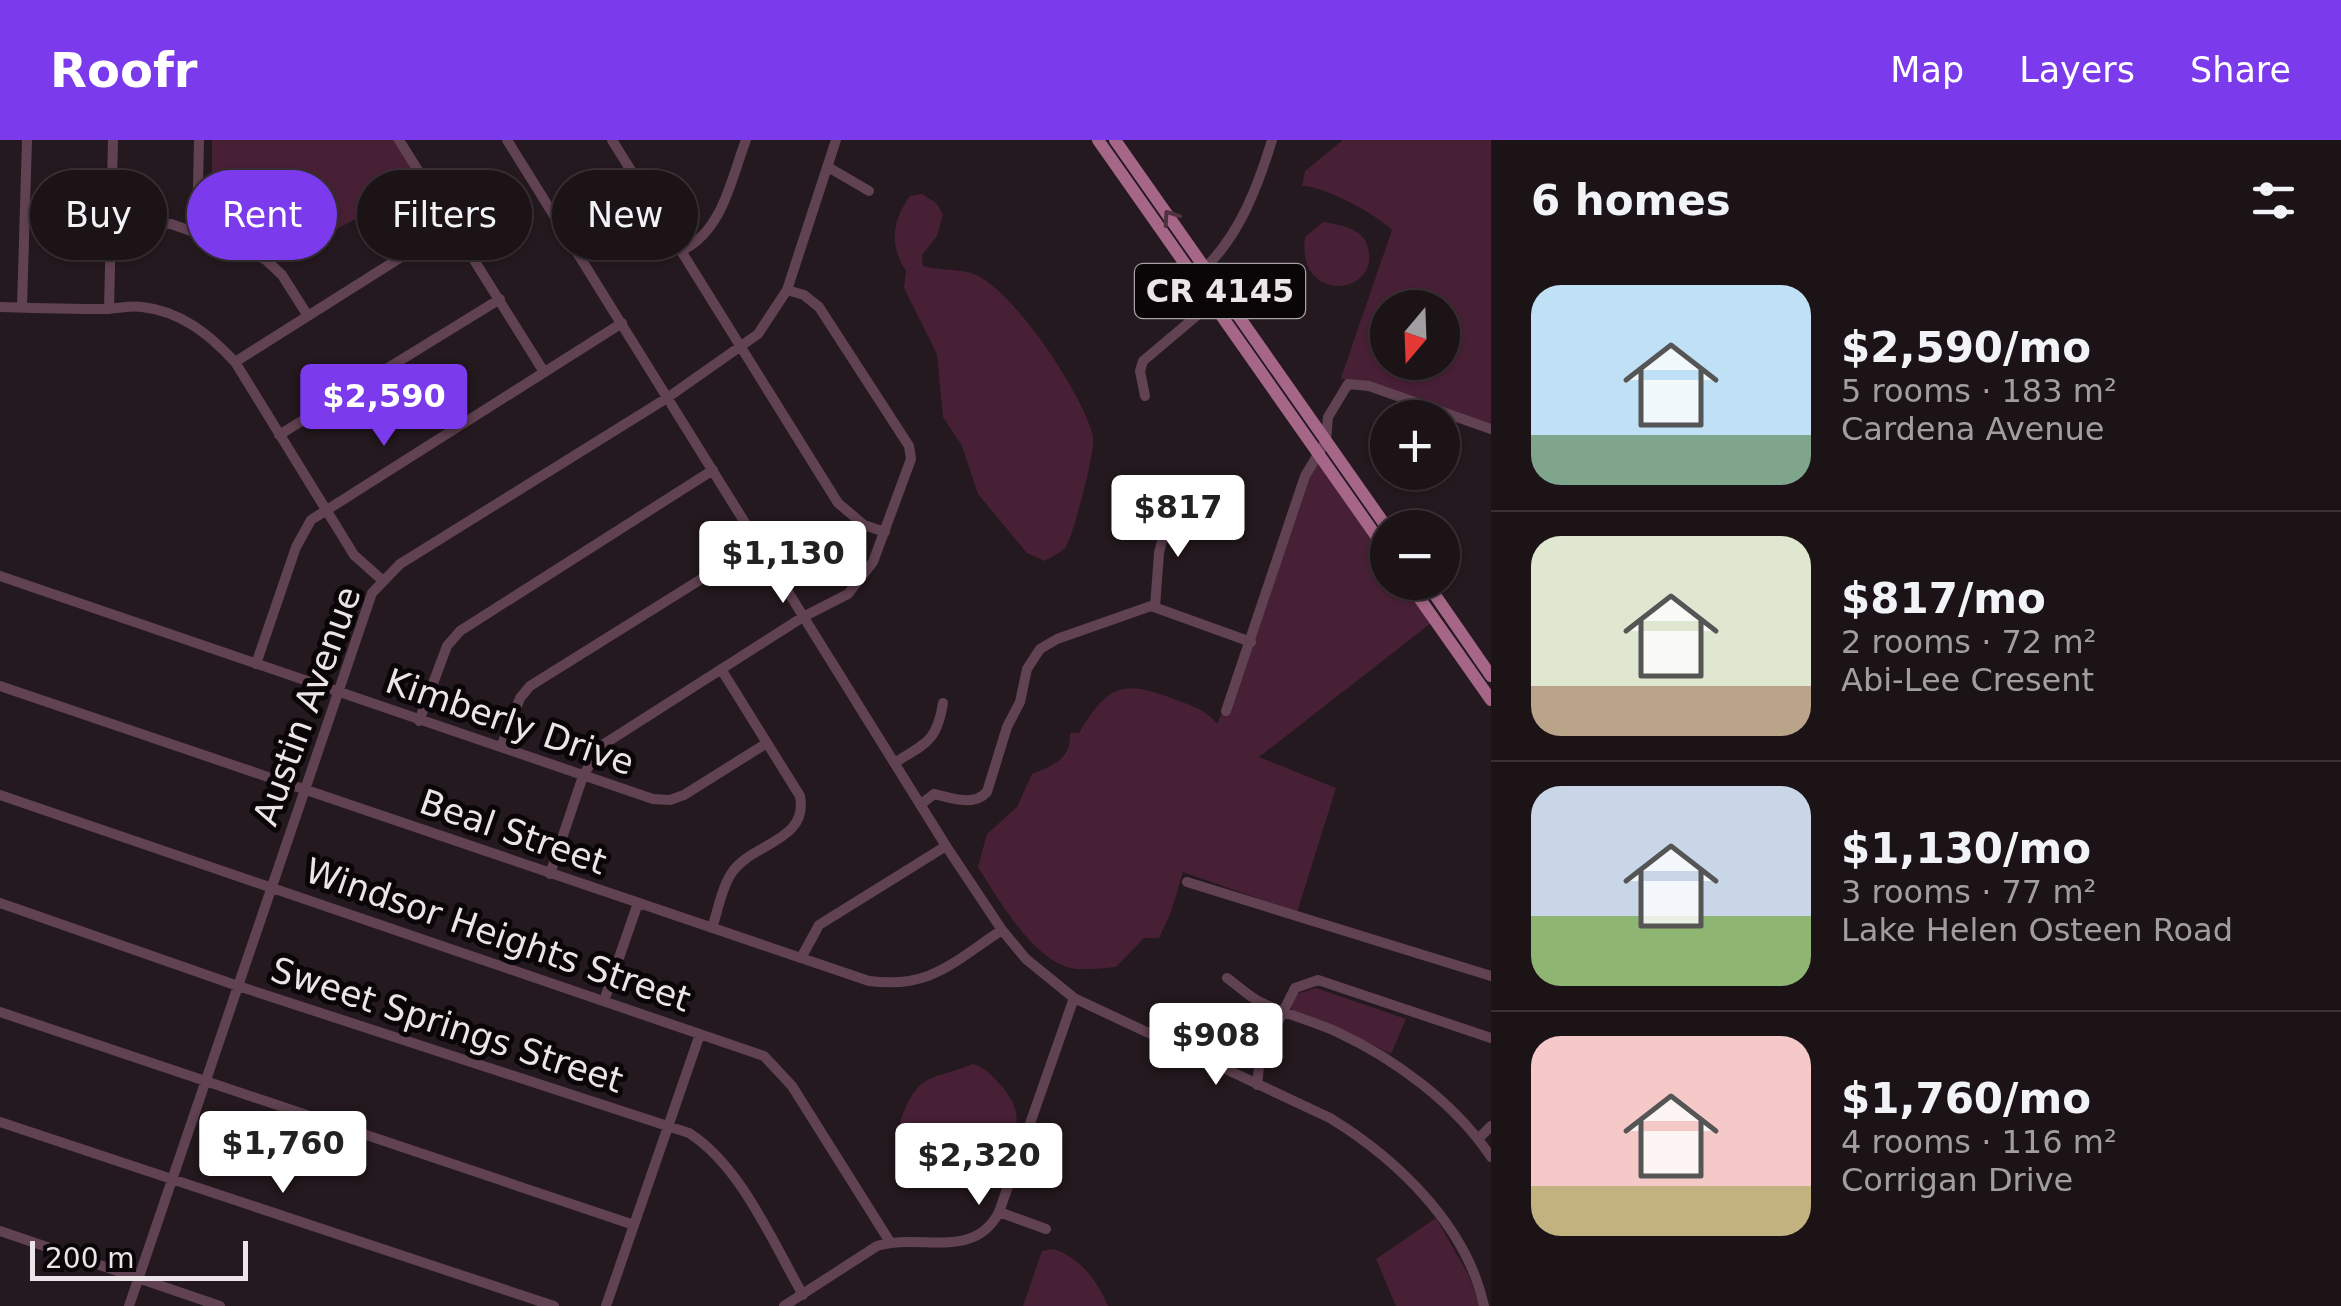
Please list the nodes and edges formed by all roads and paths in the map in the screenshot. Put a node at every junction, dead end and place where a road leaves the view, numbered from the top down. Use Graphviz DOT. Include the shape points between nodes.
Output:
graph roads {
  1 [pos="26,140"];
  2 [pos="113,140"];
  3 [pos="199,140"];
  4 [pos="399,140"];
  5 [pos="506,140"];
  6 [pos="612,140"];
  7 [pos="746,140"];
  8 [pos="836,140"];
  9 [pos="1098,140"];
  10 [pos="1115,140"];
  11 [pos="1272,140"];
  12 [pos="828,167"];
  13 [pos="112,170"];
  14 [pos="198,170"];
  15 [pos="418,170"];
  16 [pos="631,170"];
  17 [pos="869,191"];
  18 [pos="698,239"];
  19 [pos="110,260"];
  20 [pos="266,260"];
  21 [pos="397,260"];
  22 [pos="475,260"];
  23 [pos="688,260"];
  24 [pos="1205,268"];
  25 [pos="787,290"];
  26 [pos="500,299"];
  27 [pos="1213,302"];
  28 [pos="0,307"];
  29 [pos="22,307"];
  30 [pos="109,309"];
  31 [pos="308,316"];
  32 [pos="622,323"];
  33 [pos="742,349"];
  34 [pos="235,362"];
  35 [pos="544,372"];
  36 [pos="1146,396"];
  37 [pos="668,398"];
  38 [pos="1491,429"];
  39 [pos="279,435"];
  40 [pos="1326,441"];
  41 [pos="1318,454"];
  42 [pos="713,470"];
  43 [pos="1170,508"];
  44 [pos="326,509"];
  45 [pos="1375,510"];
  46 [pos="1370,528"];
  47 [pos="885,532"];
  48 [pos="758,543"];
  49 [pos="0,576"];
  50 [pos="382,580"];
  51 [pos="1421,600"];
  52 [pos="1438,600"];
  53 [pos="1155,606"];
  54 [pos="803,617"];
  55 [pos="1252,642"];
  56 [pos="256,664"];
  57 [pos="721,668"];
  58 [pos="1491,676"];
  59 [pos="0,686"];
  60 [pos="339,692"];
  61 [pos="1491,700"];
  62 [pos="942,703"];
  63 [pos="1226,710"];
  64 [pos="419,720"];
  65 [pos="767,742"];
  66 [pos="501,748"];
  67 [pos="894,763"];
  68 [pos="583,776"];
  69 [pos="306,791"];
  70 [pos="0,795"];
  71 [pos="920,804"];
  72 [pos="946,846"];
  73 [pos="550,874"];
  74 [pos="1187,882"];
  75 [pos="271,887"];
  76 [pos="0,902"];
  77 [pos="638,903"];
  78 [pos="712,928"];
  79 [pos="1002,930"];
  80 [pos="801,958"];
  81 [pos="1491,976"];
  82 [pos="1226,978"];
  83 [pos="238,986"];
  84 [pos="1074,998"];
  85 [pos="604,1001"];
  86 [pos="1282,1011"];
  87 [pos="0,1012"];
  88 [pos="700,1034"];
  89 [pos="1491,1038"];
  90 [pos="205,1082"];
  91 [pos="1257,1085"];
  92 [pos="0,1122"];
  93 [pos="668,1126"];
  94 [pos="1491,1126"];
  95 [pos="1479,1138"];
  96 [pos="1491,1157"];
  97 [pos="172,1180"];
  98 [pos="999,1212"];
  99 [pos="634,1225"];
  100 [pos="1046,1229"];
  101 [pos="0,1231"];
  102 [pos="890,1242"];
  103 [pos="139,1278"];
  104 [pos="803,1294"];
  105 [pos="129,1306"];
  106 [pos="220,1306"];
  107 [pos="554,1306"];
  108 [pos="606,1306"];
  109 [pos="784,1306"];
  110 [pos="1484,1306"];
  1 -- 29 [label="street"];
  2 -- 13 [label="street"];
  3 -- 14 [label="street"];
  4 -- 15 [label="street"];
  5 -- 32 [label="street"];
  6 -- 16 [label="street"];
  7 -- 18 [label="street" via="716,219"];
  8 -- 12 [label="street, Austin Avenue"];
  9 -- 27 [label="main road, CR 4145"];
  24 -- 10 [label="main road, CR 4145, one-way"];
  11 -- 24 [label="street" via="1240,221"];
  12 -- 17 [label="street"];
  12 -- 25 [label="street, Austin Avenue"];
  19 -- 30 [label="street"];
  20 -- 31 [label="street"];
  21 -- 31 [label="street"];
  22 -- 26 [label="street"];
  23 -- 33 [label="street"];
  24 -- 40 [label="main road, CR 4145"];
  25 -- 33 [label="street, Austin Avenue"];
  25 -- 47 [label="street" via="819,307 909,446 911,459"];
  26 -- 35 [label="street"];
  26 -- 39 [label="street"];
  27 -- 36 [label="street" via="1143,361"];
  27 -- 41 [label="main road, CR 4145"];
  28 -- 29 [label="street"];
  29 -- 30 [label="street"];
  30 -- 34 [label="street" via="164,311 212,337"];
  31 -- 34 [label="street"];
  32 -- 35 [label="street"];
  32 -- 37 [label="street"];
  33 -- 37 [label="street, Austin Avenue"];
  33 -- 47 [label="street" via="838,503 864,525"];
  34 -- 39 [label="street"];
  35 -- 44 [label="street"];
  37 -- 42 [label="street"];
  37 -- 50 [label="street, Austin Avenue"];
  38 -- 40 [label="street" via="1348,384 1328,417"];
  39 -- 44 [label="street"];
  40 -- 41 [label="street"];
  40 -- 45 [label="main road, CR 4145"];
  41 -- 46 [label="main road, CR 4145"];
  41 -- 55 [label="street"];
  42 -- 48 [label="street"];
  42 -- 64 [label="street" via="460,631 447,646"];
  43 -- 53 [label="street" via="1158,553"];
  44 -- 50 [label="street" via="354,555"];
  44 -- 56 [label="street" via="296,547"];
  47 -- 54 [label="street" via="873,562 848,594"];
  48 -- 54 [label="street"];
  48 -- 66 [label="street" via="530,686"];
  49 -- 56 [label="street, Kimberly Drive"];
  50 -- 60 [label="street, Austin Avenue"];
  51 -- 61 [label="main road"];
  52 -- 58 [label="main road"];
  53 -- 55 [label="street"];
  53 -- 71 [label="street" via="1040,648 987,792 965,801 934,794"];
  54 -- 57 [label="street"];
  54 -- 67 [label="street"];
  55 -- 63 [label="street"];
  56 -- 60 [label="street, Kimberly Drive"];
  57 -- 65 [label="street"];
  57 -- 68 [label="street" via="601,746"];
  59 -- 69 [label="street, Beal Street"];
  60 -- 64 [label="street, Kimberly Drive"];
  60 -- 69 [label="street, Austin Avenue"];
  62 -- 67 [label="street" via="932,740"];
  64 -- 66 [label="street, Kimberly Drive"];
  65 -- 68 [label="street, Kimberly Drive" via="670,800"];
  65 -- 78 [label="street" via="800,796 798,823 730,875"];
  66 -- 68 [label="street, Kimberly Drive"];
  67 -- 71 [label="street"];
  68 -- 73 [label="street"];
  69 -- 73 [label="street, Beal Street"];
  69 -- 75 [label="street, Austin Avenue"];
  70 -- 75 [label="street, Windsor Heights Street"];
  71 -- 72 [label="street"];
  72 -- 79 [label="street"];
  72 -- 80 [label="street" via="819,925"];
  73 -- 77 [label="street, Beal Street"];
  74 -- 81 [label="street"];
  75 -- 83 [label="street, Austin Avenue"];
  75 -- 85 [label="street, Windsor Heights Street"];
  76 -- 83 [label="street, Sweet Springs Street"];
  77 -- 78 [label="street, Beal Street"];
  77 -- 85 [label="street"];
  78 -- 80 [label="street, Beal Street"];
  79 -- 80 [label="street, Beal Street" via="914,982 868,981"];
  79 -- 84 [label="street"];
  82 -- 86 [label="street"];
  83 -- 90 [label="street, Austin Avenue"];
  83 -- 93 [label="street, Sweet Springs Street"];
  84 -- 91 [label="street"];
  84 -- 98 [label="street"];
  85 -- 88 [label="street, Windsor Heights Street"];
  86 -- 89 [label="street" via="1295,988 1318,980"];
  86 -- 91 [label="street" via="1260,1058"];
  86 -- 95 [label="street" via="1380,1056"];
  87 -- 90 [label="street"];
  88 -- 93 [label="street"];
  88 -- 102 [label="street, Windsor Heights Street" via="776,1065"];
  90 -- 97 [label="street, Austin Avenue"];
  90 -- 99 [label="street"];
  91 -- 110 [label="street" via="1330,1118 1402,1170 1451,1232"];
  92 -- 97 [label="street"];
  93 -- 99 [label="street"];
  93 -- 104 [label="street, Sweet Springs Street" via="708,1145 729,1168"];
  94 -- 95 [label="street"];
  95 -- 96 [label="street"];
  97 -- 103 [label="street, Austin Avenue"];
  97 -- 107 [label="street"];
  98 -- 100 [label="street"];
  98 -- 102 [label="street" via="988,1229 961,1243"];
  99 -- 108 [label="street"];
  101 -- 103 [label="street"];
  102 -- 104 [label="street"];
  103 -- 105 [label="street, Austin Avenue"];
  103 -- 106 [label="street"];
  104 -- 109 [label="street"];
}
